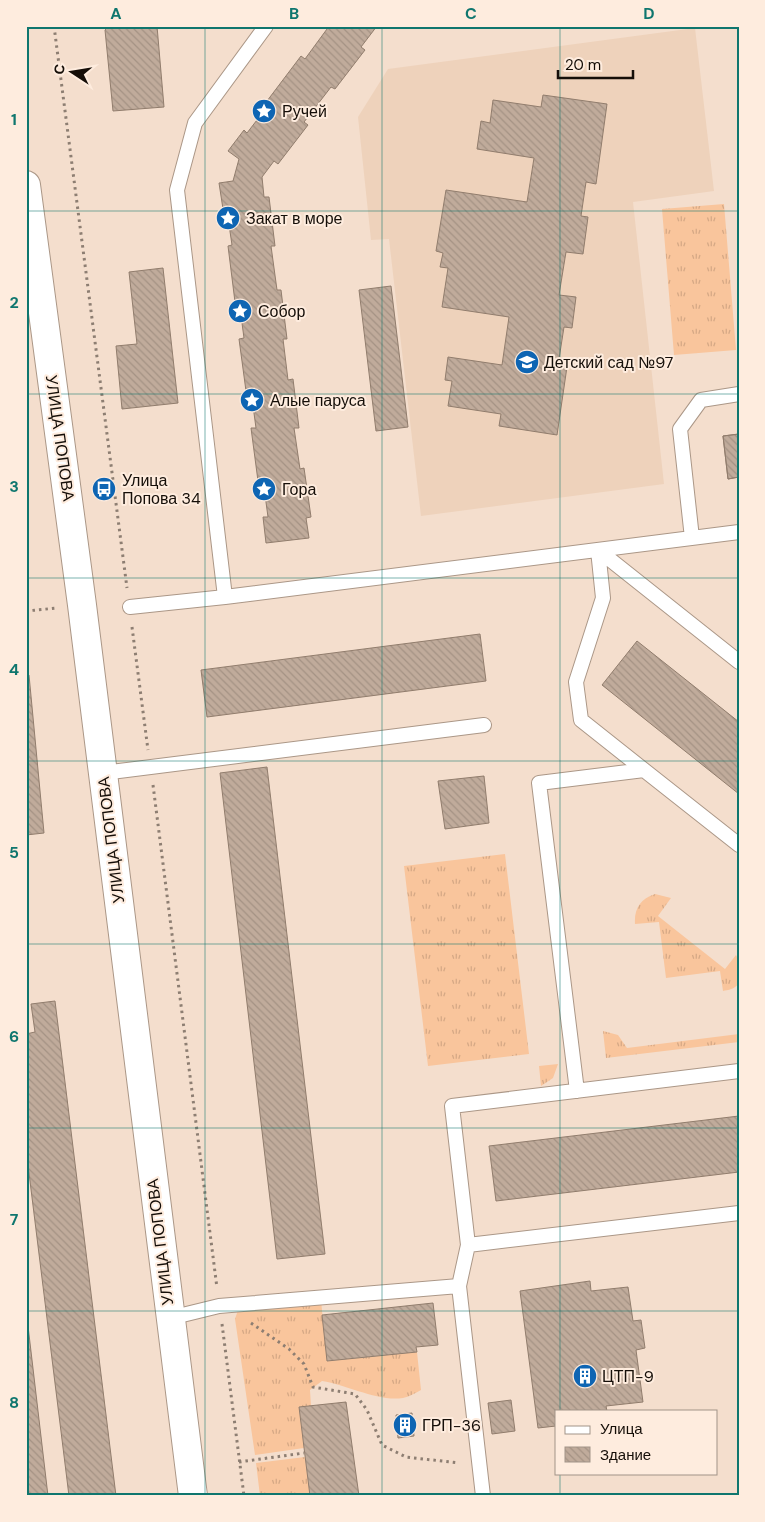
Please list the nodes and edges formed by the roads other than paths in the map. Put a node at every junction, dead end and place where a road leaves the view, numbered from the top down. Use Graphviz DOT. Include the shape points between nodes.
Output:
graph roads {
  1 [pos="266,26"];
  2 [pos="26,185"];
  3 [pos="739,394"];
  4 [pos="739,532"];
  5 [pos="692,538"];
  6 [pos="598,550"];
  7 [pos="225,597"];
  8 [pos="130,607"];
  9 [pos="739,662"];
  10 [pos="484,725"];
  11 [pos="644,770"];
  12 [pos="103,773"];
  13 [pos="739,845"];
  14 [pos="739,1071"];
  15 [pos="577,1091"];
  16 [pos="739,1213"];
  17 [pos="468,1245"];
  18 [pos="459,1286"];
  19 [pos="170,1318"];
  20 [pos="192,1496"];
  21 [pos="483,1496"];
  1 -- 7 [label="lane" via="195,123 176,190"];
  2 -- 12 [label="street, УЛИЦА ПОПОВА"];
  3 -- 5 [label="lane" via="701,400 680,429"];
  4 -- 5 [label="lane"];
  5 -- 6 [label="lane"];
  6 -- 7 [label="lane"];
  6 -- 9 [label="lane"];
  6 -- 11 [label="lane" via="603,598 576,682 581,720"];
  7 -- 8 [label="lane"];
  10 -- 12 [label="lane"];
  11 -- 13 [label="lane"];
  11 -- 15 [label="lane" via="540,783"];
  12 -- 19 [label="street, УЛИЦА ПОПОВА"];
  14 -- 15 [label="lane"];
  15 -- 17 [label="lane" via="452,1106"];
  16 -- 17 [label="lane"];
  17 -- 18 [label="lane"];
  18 -- 19 [label="lane" via="220,1306"];
  18 -- 21 [label="lane"];
  19 -- 20 [label="street, УЛИЦА ПОПОВА"];
}
